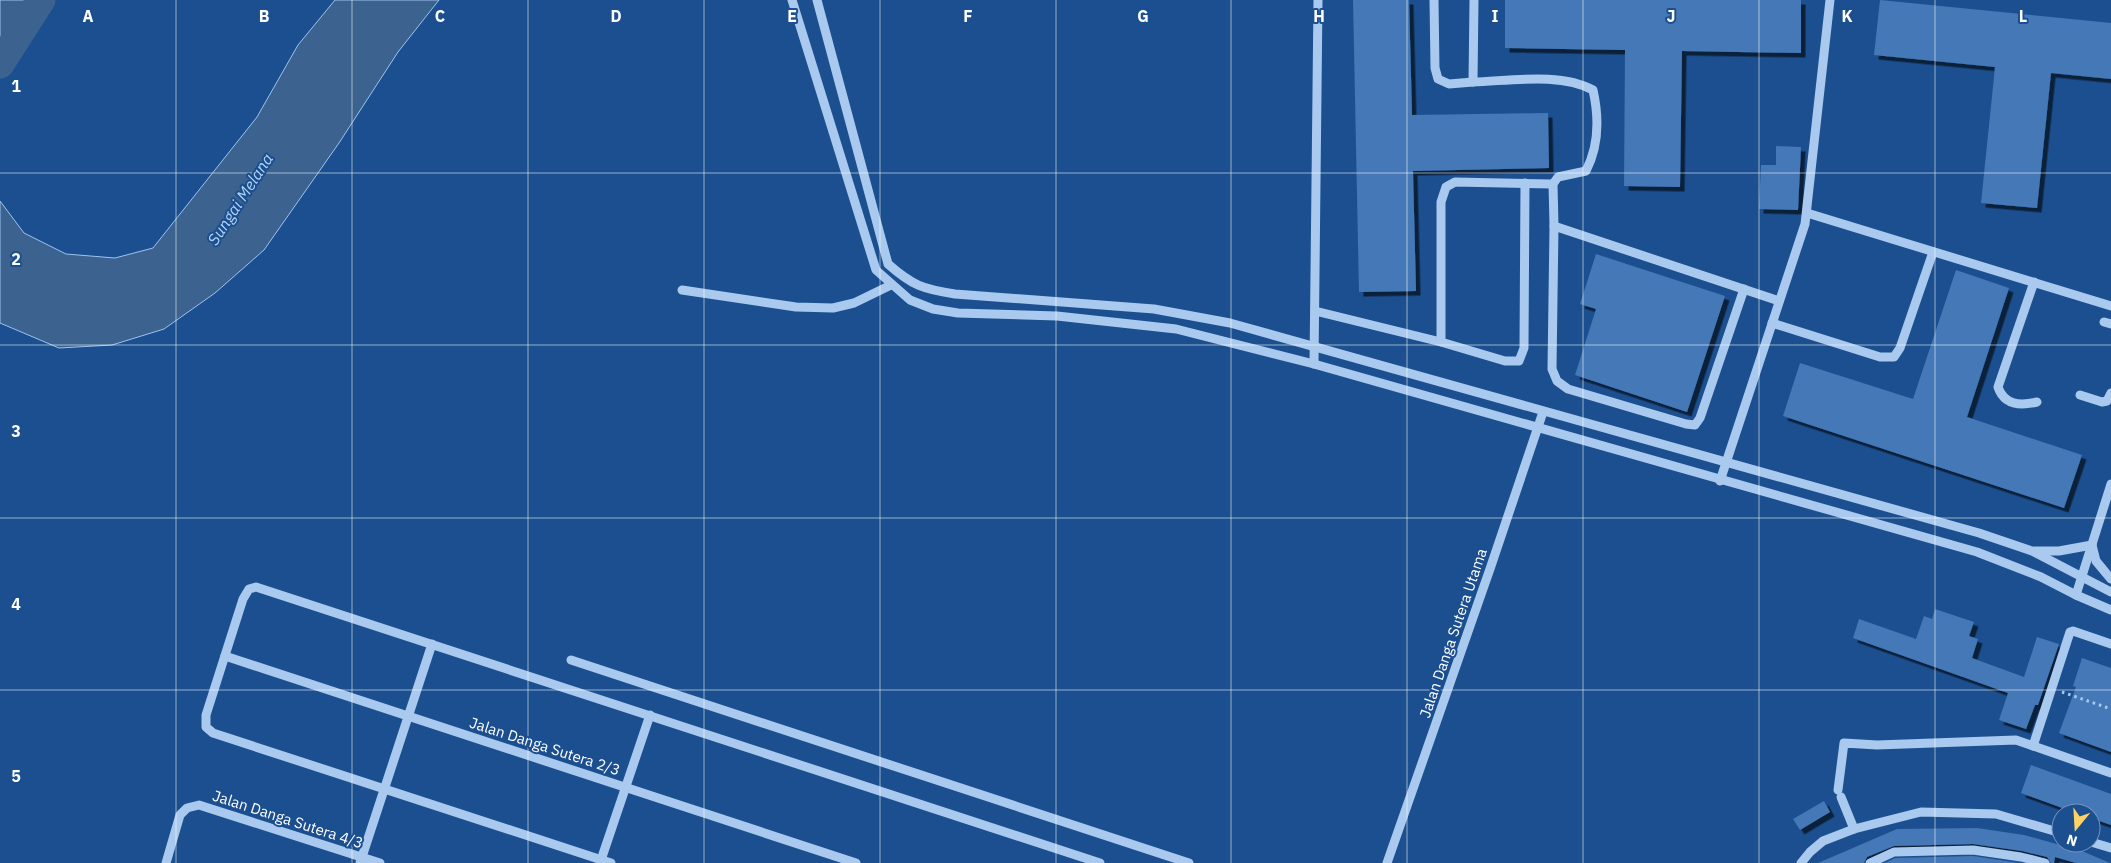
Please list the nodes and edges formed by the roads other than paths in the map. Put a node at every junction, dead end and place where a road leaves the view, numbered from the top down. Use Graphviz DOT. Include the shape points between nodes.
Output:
graph roads {
  1 [pos="792,0"];
  2 [pos="817,0"];
  3 [pos="1318,0"];
  4 [pos="1434,0"];
  5 [pos="1474,0"];
  6 [pos="1830,0"];
  7 [pos="1473,82"];
  8 [pos="1525,183"];
  9 [pos="1552,184"];
  10 [pos="1807,213"];
  11 [pos="1554,226"];
  12 [pos="1933,252"];
  13 [pos="2034,282"];
  14 [pos="891,285"];
  15 [pos="1744,289"];
  16 [pos="682,290"];
  17 [pos="1779,300"];
  18 [pos="2111,306"];
  19 [pos="1315,312"];
  20 [pos="1772,323"];
  21 [pos="1440,342"];
  22 [pos="1314,348"];
  23 [pos="1314,364"];
  24 [pos="2111,393"];
  25 [pos="2080,395"];
  26 [pos="2037,402"];
  27 [pos="1543,412"];
  28 [pos="1538,427"];
  29 [pos="1725,463"];
  30 [pos="1720,481"];
  31 [pos="2111,484"];
  32 [pos="2109,496"];
  33 [pos="2092,545"];
  34 [pos="2032,551"];
  35 [pos="2082,576"];
  36 [pos="2111,579"];
  37 [pos="2111,592"];
  38 [pos="2076,595"];
  39 [pos="2111,610"];
  40 [pos="432,644"];
  41 [pos="2111,644"];
  42 [pos="225,656"];
  43 [pos="571,660"];
  44 [pos="408,715"];
  45 [pos="650,715"];
  46 [pos="2032,746"];
  47 [pos="2111,773"];
  48 [pos="625,786"];
  49 [pos="383,788"];
  50 [pos="1854,829"];
  51 [pos="2051,830"];
  52 [pos="361,860"];
  53 [pos="601,861"];
  54 [pos="166,863"];
  55 [pos="380,863"];
  56 [pos="611,863"];
  57 [pos="856,863"];
  58 [pos="1100,863"];
  59 [pos="1190,863"];
  60 [pos="1387,863"];
  61 [pos="1801,863"];
  62 [pos="1870,863"];
  63 [pos="2045,863"];
  1 -- 14 [label="street" via="876,270"];
  2 -- 22 [label="street" via="888,264 904,278 923,288 955,294 1154,309 1230,323"];
  3 -- 19 [label="street"];
  4 -- 7 [label="street" via="1438,79 1449,84"];
  5 -- 7 [label="street"];
  6 -- 10 [label="street"];
  7 -- 9 [label="street" via="1562,80 1583,84 1593,90 1598,126 1592,159 1586,171 1558,177"];
  8 -- 9 [label="street"];
  8 -- 21 [label="street" via="1455,182 1446,187 1442,202"];
  8 -- 21 [label="street" via="1524,348 1519,361 1505,361"];
  9 -- 11 [label="street"];
  10 -- 12 [label="street"];
  10 -- 17 [label="street"];
  11 -- 15 [label="street"];
  11 -- 15 [label="street" via="1552,369 1557,381 1568,389 1695,425"];
  12 -- 13 [label="street"];
  12 -- 20 [label="street" via="1894,357 1880,357"];
  13 -- 18 [label="street"];
  13 -- 26 [label="street" via="1998,387 2001,397 2009,402 2021,405"];
  14 -- 16 [label="street" via="854,303 833,308 796,307"];
  14 -- 23 [label="street" via="910,300 933,309 1057,316 1176,329"];
  15 -- 17 [label="street"];
  17 -- 20 [label="street"];
  19 -- 21 [label="street"];
  19 -- 22 [label="street"];
  20 -- 29 [label="street"];
  22 -- 23 [label="street"];
  22 -- 27 [label="street"];
  23 -- 28 [label="street"];
  24 -- 25 [label="street" via="2102,402"];
  27 -- 28 [label="street, Jalan Danga Sutera Utama"];
  27 -- 29 [label="street"];
  28 -- 30 [label="street"];
  28 -- 60 [label="street, Jalan Danga Sutera Utama"];
  29 -- 30 [label="street"];
  29 -- 34 [label="street" via="1979,533"];
  30 -- 38 [label="street" via="1977,552 2041,576"];
  31 -- 32 [label="street"];
  32 -- 33 [label="street"];
  33 -- 34 [label="street" via="2058,551"];
  33 -- 35 [label="street"];
  33 -- 36 [label="street" via="2096,561"];
  34 -- 35 [label="street"];
  35 -- 37 [label="street"];
  35 -- 38 [label="street"];
  38 -- 39 [label="street"];
  40 -- 42 [label="street" via="256,587 248,589 243,599"];
  40 -- 44 [label="street"];
  40 -- 45 [label="street"];
  41 -- 46 [label="street" via="2073,630 2070,632"];
  42 -- 44 [label="street, Jalan Danga Sutera 2/3"];
  42 -- 49 [label="street" via="206,715 206,727 213,733"];
  43 -- 59 [label="street"];
  44 -- 48 [label="street, Jalan Danga Sutera 2/3"];
  44 -- 49 [label="street"];
  45 -- 48 [label="street"];
  45 -- 58 [label="street"];
  46 -- 47 [label="street"];
  46 -- 50 [label="street" via="2016,740 1877,745 1844,743 1839,793"];
  48 -- 53 [label="street"];
  48 -- 57 [label="street, Jalan Danga Sutera 2/3"];
  49 -- 52 [label="street"];
  49 -- 53 [label="street"];
  50 -- 51 [label="street" via="1921,812 1996,814"];
  50 -- 61 [label="street" via="1823,841"];
  52 -- 54 [label="street, Jalan Danga Sutera 4/3" via="199,805 187,808 180,816"];
  52 -- 55 [label="street, Jalan Danga Sutera 4/3"];
  53 -- 56 [label="street"];
  62 -- 63 [label="street" via="1894,852 1972,850"];
}
